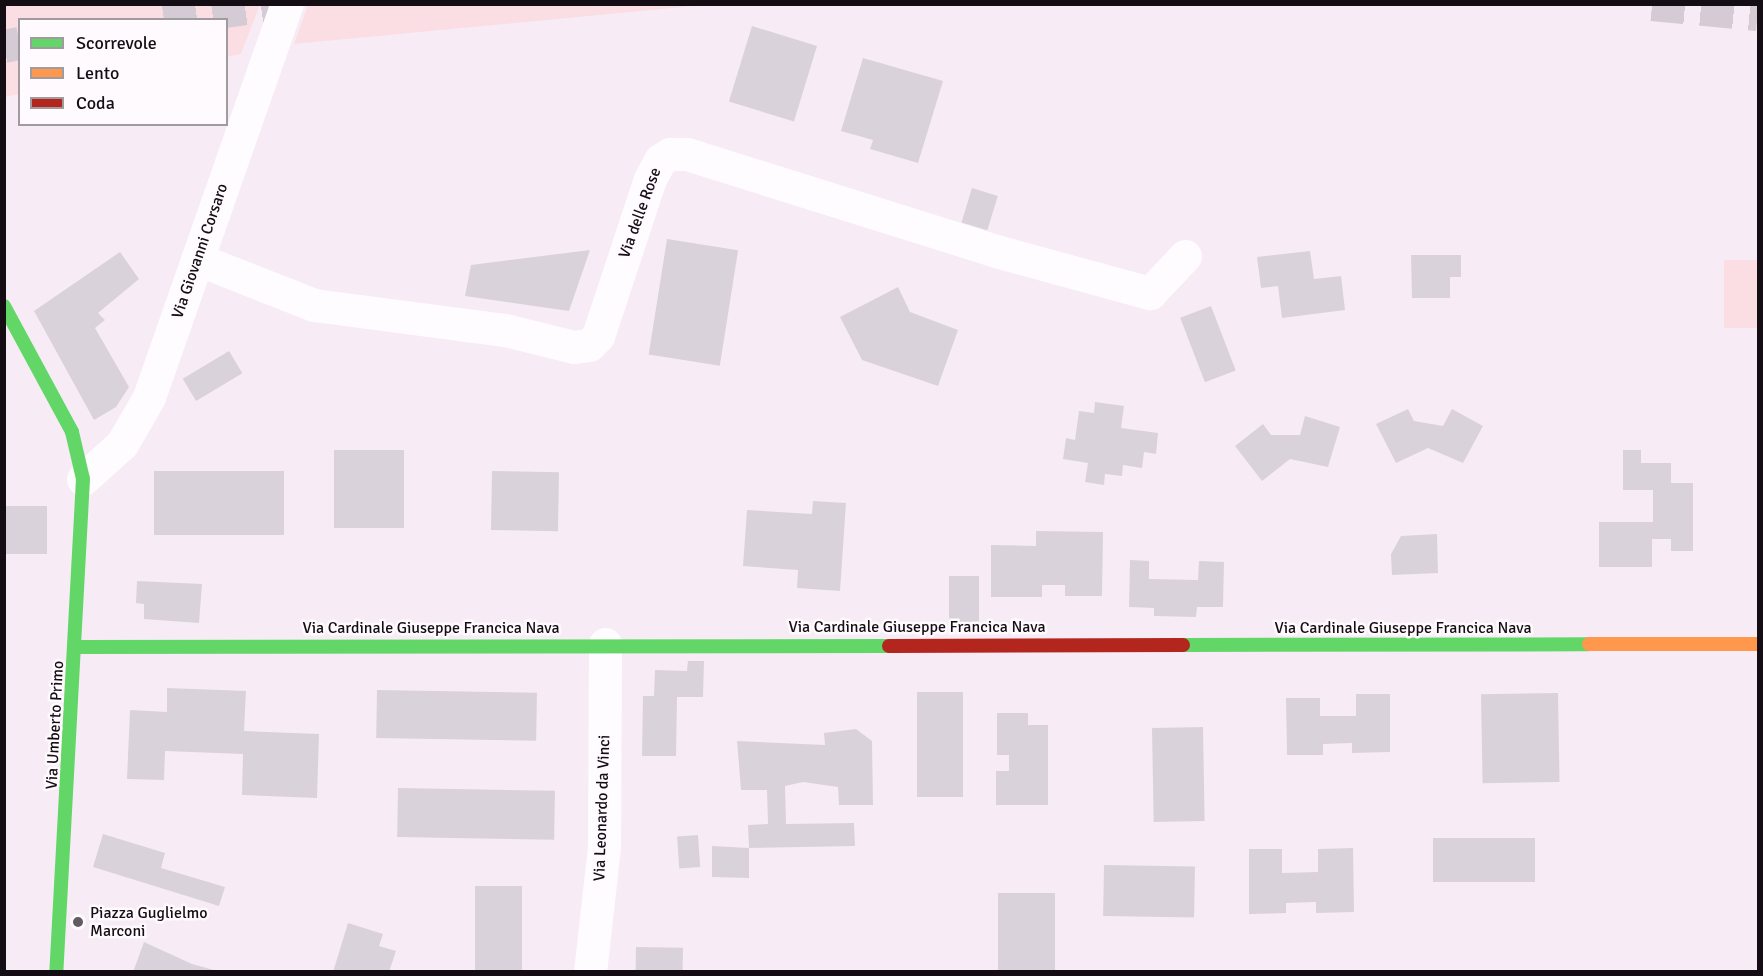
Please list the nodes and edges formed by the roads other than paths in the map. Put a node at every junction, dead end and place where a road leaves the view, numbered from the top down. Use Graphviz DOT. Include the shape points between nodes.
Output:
graph roads {
  1 [pos="287,4"];
  2 [pos="1185,256"];
  3 [pos="197,259"];
  4 [pos="4,306"];
  5 [pos="83,479"];
  6 [pos="605,644"];
  7 [pos="1758,644"];
  8 [pos="75,647"];
  9 [pos="56,972"];
  10 [pos="590,972"];
  1 -- 3 [label="street, Via Giovanni Corsaro"];
  2 -- 3 [label="street, Via delle Rose" via="1150,293 996,251 687,154 670,154 660,160 650,179 598,336 589,345 574,347 505,330 314,305"];
  3 -- 5 [label="street, Via Giovanni Corsaro" via="149,397 122,444"];
  4 -- 5 [label="street, Via Umberto Primo" via="72,432"];
  5 -- 8 [label="street, Via Umberto Primo"];
  6 -- 7 [label="street, Via Cardinale Giuseppe Francica Nava"];
  6 -- 8 [label="street, Via Cardinale Giuseppe Francica Nava"];
  6 -- 10 [label="street, Via Leonardo da Vinci" via="604,847"];
  8 -- 9 [label="street, Via Umberto Primo"];
}
